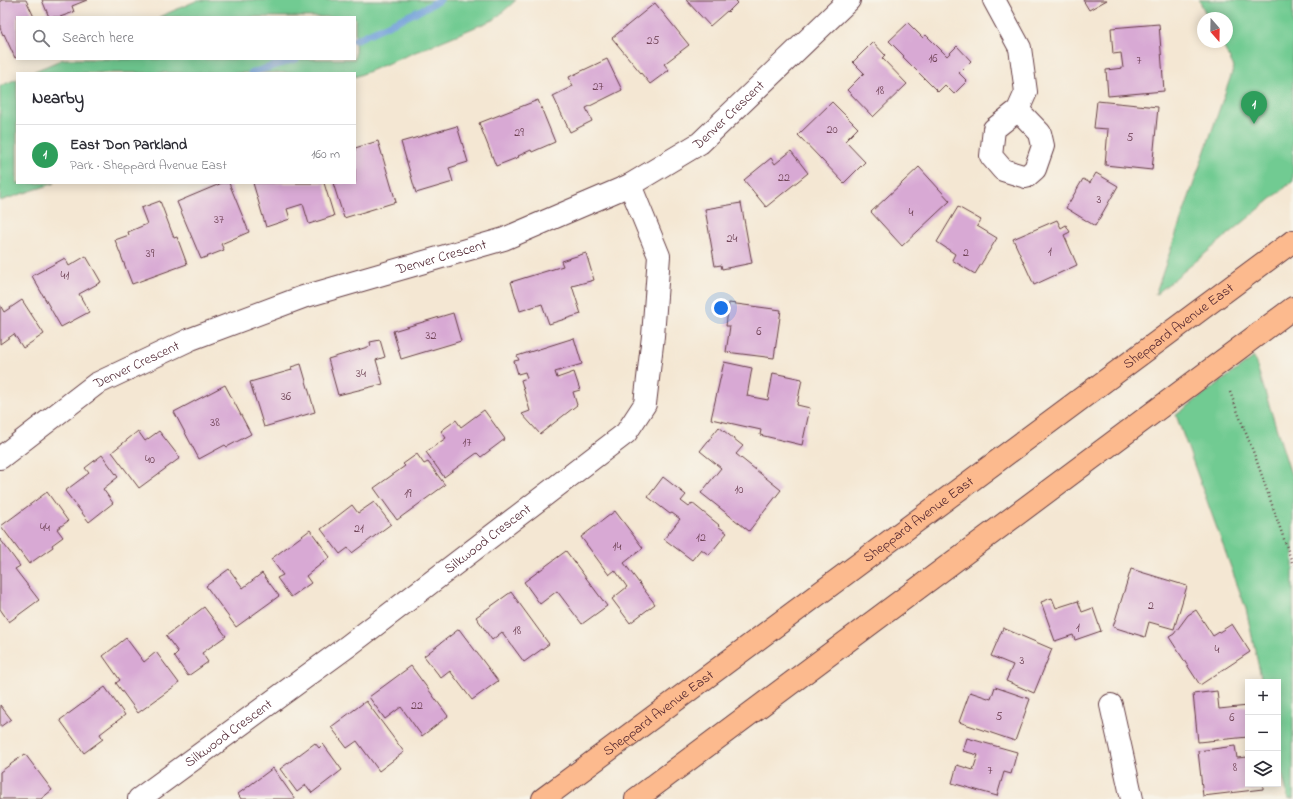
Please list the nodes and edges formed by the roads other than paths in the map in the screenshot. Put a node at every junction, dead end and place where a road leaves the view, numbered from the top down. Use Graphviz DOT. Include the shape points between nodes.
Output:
graph roads {
  1 [pos="849,0"];
  2 [pos="994,0"];
  3 [pos="1018,110"];
  4 [pos="630,185"];
  5 [pos="1293,241"];
  6 [pos="1293,308"];
  7 [pos="0,458"];
  8 [pos="1111,705"];
  9 [pos="139,799"];
  10 [pos="543,799"];
  11 [pos="636,799"];
  12 [pos="1132,799"];
  1 -- 4 [label="street, Denver Crescent" via="700,143"];
  2 -- 3 [label="street" via="1020,48 1026,92"];
  4 -- 7 [label="street, Denver Crescent" via="504,239 304,297 191,339 96,384"];
  4 -- 9 [label="street, Silkwood Crescent" via="659,256 645,404 626,433 348,646"];
  5 -- 10 [label="main road, Sheppard Avenue East"];
  6 -- 11 [label="main road"];
  8 -- 12 [label="street"];
}
